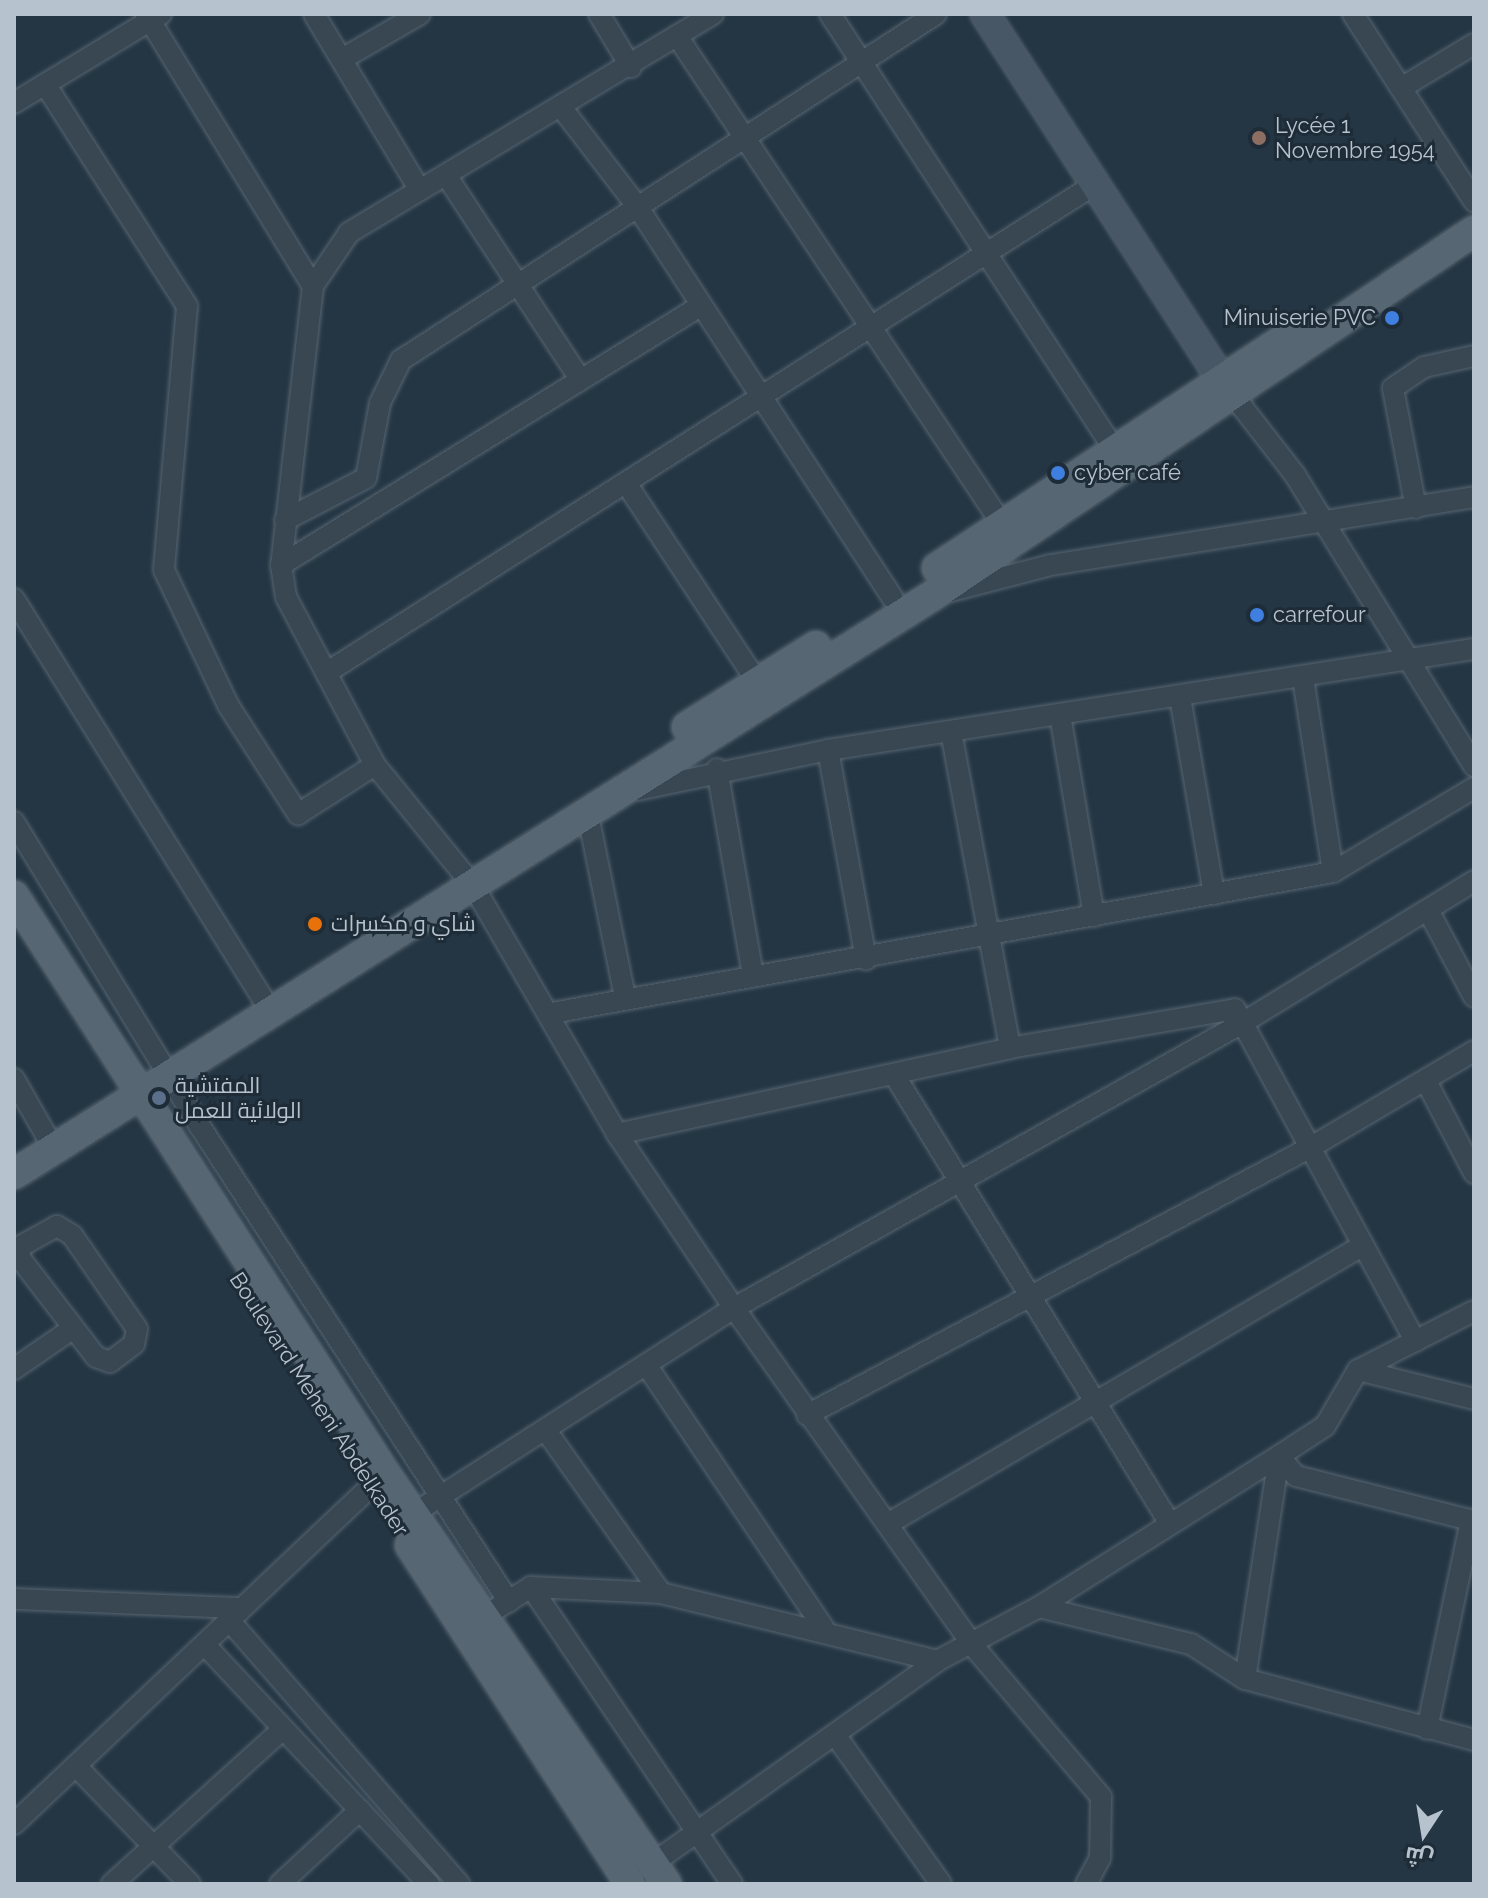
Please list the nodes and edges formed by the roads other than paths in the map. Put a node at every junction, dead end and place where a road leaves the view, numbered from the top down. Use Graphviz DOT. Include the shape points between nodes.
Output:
graph roads {
  1 [pos="314,14"];
  2 [pos="420,14"];
  3 [pos="599,14"];
  4 [pos="830,14"];
  5 [pos="936,14"];
  6 [pos="985,14"];
  7 [pos="1353,14"];
  8 [pos="710,15"];
  9 [pos="153,16"];
  10 [pos="677,36"];
  11 [pos="1474,44"];
  12 [pos="342,59"];
  13 [pos="862,64"];
  14 [pos="631,67"];
  15 [pos="45,84"];
  16 [pos="1401,88"];
  17 [pos="14,103"];
  18 [pos="561,107"];
  19 [pos="746,140"];
  20 [pos="446,175"];
  21 [pos="1097,183"];
  22 [pos="419,189"];
  23 [pos="1474,201"];
  24 [pos="637,206"];
  25 [pos="1474,217"];
  26 [pos="1474,231"];
  27 [pos="983,254"];
  28 [pos="518,284"];
  29 [pos="313,286"];
  30 [pos="701,306"];
  31 [pos="870,327"];
  32 [pos="1474,356"];
  33 [pos="580,379"];
  34 [pos="1228,389"];
  35 [pos="761,399"];
  36 [pos="1114,449"];
  37 [pos="626,483"];
  38 [pos="1474,497"];
  39 [pos="1416,508"];
  40 [pos="285,520"];
  41 [pos="1323,522"];
  42 [pos="1002,524"];
  43 [pos="281,565"];
  44 [pos="932,596"];
  45 [pos="893,598"];
  46 [pos="14,599"];
  47 [pos="1474,649"];
  48 [pos="1411,661"];
  49 [pos="326,673"];
  50 [pos="1303,678"];
  51 [pos="757,682"];
  52 [pos="1180,697"];
  53 [pos="1060,715"];
  54 [pos="951,732"];
  55 [pos="828,750"];
  56 [pos="375,765"];
  57 [pos="1474,766"];
  58 [pos="717,769"];
  59 [pos="1474,788"];
  60 [pos="619,795"];
  61 [pos="588,815"];
  62 [pos="14,822"];
  63 [pos="1333,872"];
  64 [pos="469,880"];
  65 [pos="1474,881"];
  66 [pos="1214,894"];
  67 [pos="14,896"];
  68 [pos="1428,910"];
  69 [pos="1094,916"];
  70 [pos="14,927"];
  71 [pos="986,937"];
  72 [pos="866,960"];
  73 [pos="753,975"];
  74 [pos="625,997"];
  75 [pos="1474,997"];
  76 [pos="268,1006"];
  77 [pos="552,1013"];
  78 [pos="1244,1022"];
  79 [pos="1010,1048"];
  80 [pos="1474,1051"];
  81 [pos="166,1071"];
  82 [pos="895,1076"];
  83 [pos="14,1079"];
  84 [pos="1426,1081"];
  85 [pos="130,1096"];
  86 [pos="617,1134"];
  87 [pos="1311,1147"];
  88 [pos="54,1149"];
  89 [pos="1474,1173"];
  90 [pos="14,1174"];
  91 [pos="959,1183"];
  92 [pos="1362,1246"];
  93 [pos="1031,1291"];
  94 [pos="734,1308"];
  95 [pos="1471,1312"];
  96 [pos="72,1329"];
  97 [pos="1415,1341"];
  98 [pos="647,1366"];
  99 [pos="14,1369"];
  100 [pos="1358,1370"];
  101 [pos="1095,1399"];
  102 [pos="1474,1399"];
  103 [pos="807,1415"];
  104 [pos="547,1432"];
  105 [pos="1279,1456"];
  106 [pos="377,1478"];
  107 [pos="442,1496"];
  108 [pos="413,1514"];
  109 [pos="1472,1521"];
  110 [pos="891,1522"];
  111 [pos="1169,1522"];
  112 [pos="531,1587"];
  113 [pos="661,1593"];
  114 [pos="14,1599"];
  115 [pos="1039,1607"];
  116 [pos="496,1610"];
  117 [pos="234,1614"];
  118 [pos="824,1628"];
  119 [pos="205,1645"];
  120 [pos="974,1647"];
  121 [pos="937,1661"];
  122 [pos="1245,1679"];
  123 [pos="1427,1729"];
  124 [pos="281,1731"];
  125 [pos="836,1736"];
  126 [pos="1474,1740"];
  127 [pos="76,1766"];
  128 [pos="360,1810"];
  129 [pos="14,1824"];
  130 [pos="699,1833"];
  131 [pos="154,1844"];
  132 [pos="660,1875"];
  133 [pos="626,1882"];
  134 [pos="112,1884"];
  135 [pos="190,1884"];
  136 [pos="280,1884"];
  137 [pos="429,1884"];
  138 [pos="459,1884"];
  139 [pos="732,1884"];
  140 [pos="941,1884"];
  141 [pos="1086,1884"];
  1 -- 12 [label="street"];
  2 -- 12 [label="street"];
  3 -- 14 [label="street"];
  4 -- 13 [label="street"];
  5 -- 13 [label="street"];
  6 -- 21 [label="street"];
  7 -- 16 [label="street"];
  8 -- 10 [label="street"];
  9 -- 15 [label="street"];
  9 -- 29 [label="street"];
  10 -- 14 [label="street"];
  10 -- 19 [label="street"];
  11 -- 16 [label="street"];
  12 -- 22 [label="street"];
  13 -- 19 [label="street"];
  13 -- 27 [label="street"];
  14 -- 18 [label="street"];
  15 -- 17 [label="street"];
  15 -- 56 [label="street" via="187,306 164,570 228,705 298,814"];
  16 -- 23 [label="street"];
  18 -- 20 [label="street"];
  18 -- 24 [label="street"];
  19 -- 24 [label="street"];
  19 -- 31 [label="street"];
  20 -- 22 [label="street"];
  20 -- 28 [label="street"];
  21 -- 27 [label="street"];
  21 -- 34 [label="street"];
  22 -- 29 [label="street" via="349,233"];
  24 -- 28 [label="street"];
  24 -- 30 [label="street"];
  25 -- 34 [label="main road"];
  26 -- 34 [label="main road"];
  27 -- 31 [label="street"];
  27 -- 36 [label="street"];
  28 -- 33 [label="street"];
  28 -- 40 [label="street" via="401,360 380,403 366,478"];
  29 -- 40 [label="street"];
  30 -- 33 [label="street"];
  30 -- 35 [label="street"];
  31 -- 35 [label="street"];
  31 -- 42 [label="street"];
  32 -- 39 [label="street" via="1424,367 1393,388"];
  33 -- 43 [label="street"];
  34 -- 36 [label="main road"];
  34 -- 41 [label="street"];
  34 -- 44 [label="main road"];
  35 -- 37 [label="street"];
  35 -- 45 [label="street"];
  36 -- 42 [label="main road"];
  37 -- 49 [label="street"];
  37 -- 51 [label="street"];
  38 -- 39 [label="street"];
  39 -- 41 [label="street"];
  40 -- 43 [label="street"];
  41 -- 44 [label="street" via="1051,565"];
  41 -- 48 [label="street"];
  42 -- 45 [label="main road"];
  43 -- 49 [label="street" via="286,597"];
  44 -- 60 [label="main road"];
  45 -- 51 [label="main road"];
  46 -- 76 [label="street"];
  47 -- 48 [label="street"];
  48 -- 50 [label="street"];
  48 -- 57 [label="street"];
  49 -- 56 [label="street"];
  50 -- 52 [label="street"];
  50 -- 63 [label="street"];
  51 -- 64 [label="main road"];
  52 -- 53 [label="street"];
  52 -- 66 [label="street"];
  53 -- 54 [label="street"];
  53 -- 69 [label="street"];
  54 -- 55 [label="street"];
  54 -- 71 [label="street"];
  55 -- 58 [label="street"];
  55 -- 72 [label="street"];
  56 -- 64 [label="street"];
  58 -- 60 [label="street"];
  58 -- 73 [label="street"];
  59 -- 63 [label="street"];
  60 -- 61 [label="main road"];
  61 -- 64 [label="main road"];
  61 -- 74 [label="street"];
  62 -- 81 [label="street"];
  63 -- 66 [label="street"];
  64 -- 76 [label="main road"];
  64 -- 77 [label="street"];
  65 -- 68 [label="street"];
  66 -- 69 [label="street"];
  67 -- 85 [label="main road, Boulevard Meheni Abdelkader"];
  68 -- 75 [label="street"];
  68 -- 78 [label="street"];
  69 -- 71 [label="street"];
  70 -- 85 [label="main road, Boulevard Meheni Abdelkader"];
  71 -- 72 [label="street"];
  71 -- 79 [label="street"];
  72 -- 73 [label="street"];
  73 -- 74 [label="street"];
  74 -- 77 [label="street"];
  76 -- 81 [label="main road"];
  77 -- 86 [label="street"];
  78 -- 79 [label="street" via="1235,1009"];
  78 -- 87 [label="street"];
  78 -- 91 [label="street"];
  79 -- 82 [label="street"];
  80 -- 84 [label="street"];
  81 -- 85 [label="main road"];
  81 -- 107 [label="street"];
  82 -- 86 [label="street"];
  82 -- 91 [label="street"];
  83 -- 88 [label="street"];
  84 -- 87 [label="street"];
  84 -- 89 [label="street"];
  85 -- 88 [label="main road"];
  85 -- 106 [label="main road, Boulevard Meheni Abdelkader"];
  86 -- 94 [label="street"];
  87 -- 92 [label="street"];
  87 -- 93 [label="street"];
  88 -- 90 [label="main road"];
  91 -- 93 [label="street"];
  91 -- 94 [label="street"];
  92 -- 97 [label="street"];
  92 -- 101 [label="street"];
  93 -- 101 [label="street"];
  93 -- 103 [label="street"];
  94 -- 98 [label="street"];
  94 -- 103 [label="street"];
  95 -- 97 [label="street"];
  96 -- 96 [label="street" via="19,1257 21,1246 57,1226 72,1235 138,1336 103,1361"];
  96 -- 99 [label="street"];
  97 -- 100 [label="street"];
  98 -- 104 [label="street"];
  98 -- 118 [label="street"];
  100 -- 102 [label="street"];
  100 -- 105 [label="street" via="1325,1426"];
  101 -- 110 [label="street"];
  101 -- 111 [label="street"];
  103 -- 110 [label="street"];
  104 -- 107 [label="street"];
  104 -- 113 [label="street"];
  105 -- 109 [label="street" via="1296,1476"];
  105 -- 111 [label="street"];
  105 -- 122 [label="street"];
  106 -- 108 [label="main road"];
  106 -- 117 [label="street"];
  106 -- 133 [label="main road, Boulevard Meheni Abdelkader"];
  107 -- 108 [label="street"];
  107 -- 116 [label="street"];
  108 -- 116 [label="main road"];
  109 -- 123 [label="street"];
  110 -- 120 [label="street"];
  111 -- 115 [label="street"];
  112 -- 113 [label="street"];
  112 -- 116 [label="street"];
  112 -- 130 [label="street"];
  113 -- 118 [label="street"];
  114 -- 117 [label="street"];
  115 -- 120 [label="street"];
  115 -- 122 [label="street" via="1191,1644"];
  116 -- 132 [label="main road"];
  117 -- 119 [label="street"];
  117 -- 138 [label="street"];
  118 -- 121 [label="street"];
  119 -- 124 [label="street"];
  119 -- 127 [label="street"];
  120 -- 121 [label="street"];
  120 -- 141 [label="street" via="1101,1797 1100,1858"];
  121 -- 125 [label="street"];
  122 -- 123 [label="street"];
  123 -- 126 [label="street"];
  124 -- 128 [label="street"];
  124 -- 131 [label="street"];
  125 -- 130 [label="street"];
  125 -- 140 [label="street"];
  127 -- 129 [label="street"];
  127 -- 131 [label="street"];
  128 -- 136 [label="street"];
  128 -- 137 [label="street"];
  130 -- 132 [label="street"];
  130 -- 139 [label="street"];
  131 -- 134 [label="street"];
  131 -- 135 [label="street"];
  132 -- 133 [label="street"];
}
